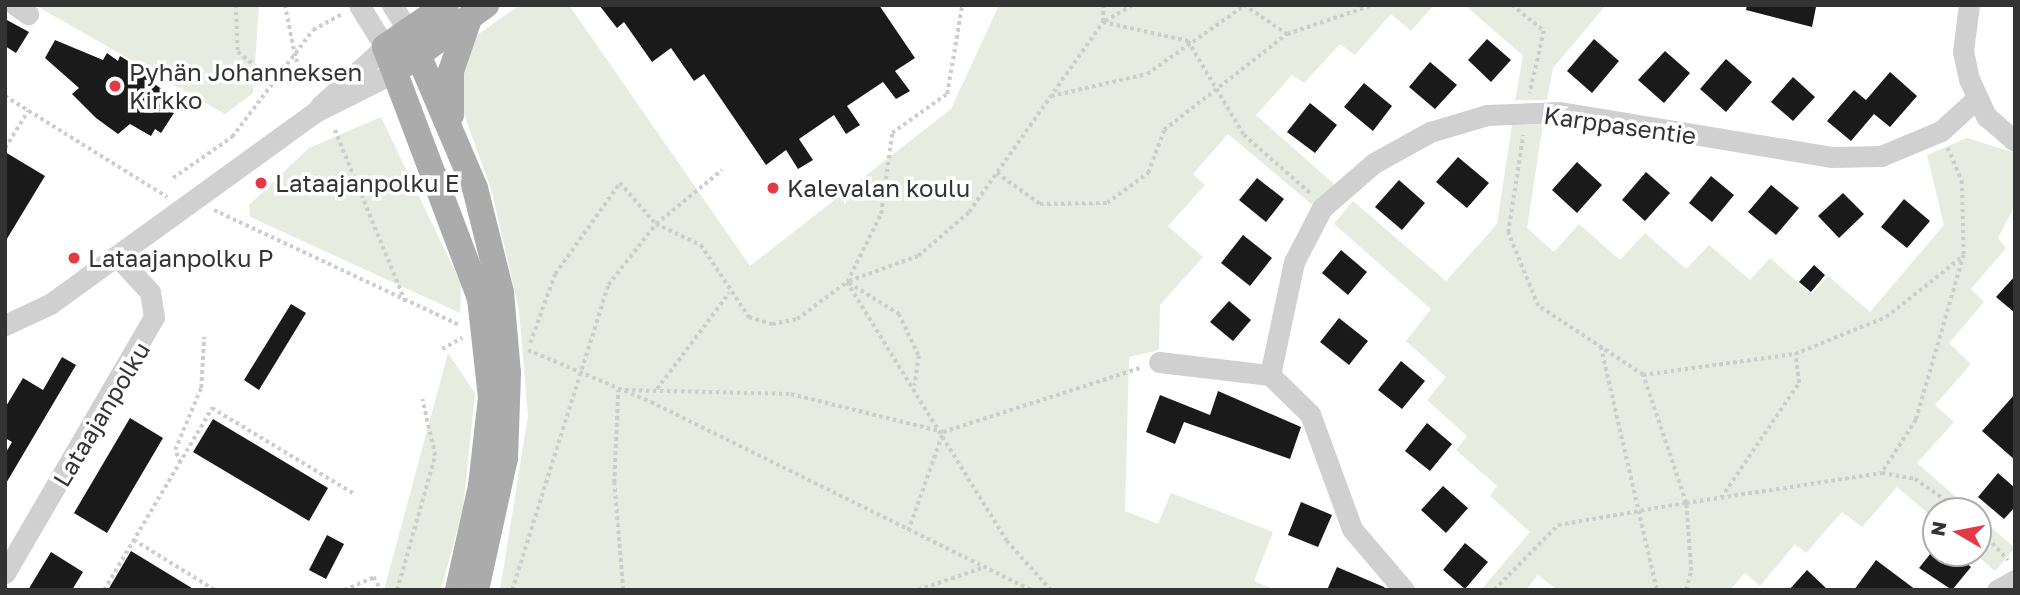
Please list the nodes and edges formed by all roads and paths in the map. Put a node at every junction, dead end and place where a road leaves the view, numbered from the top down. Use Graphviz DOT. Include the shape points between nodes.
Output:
graph roads {
  1 [pos="236,5"];
  2 [pos="285,5"];
  3 [pos="357,5"];
  4 [pos="392,5"];
  5 [pos="446,5"];
  6 [pos="962,5"];
  7 [pos="1103,5"];
  8 [pos="1133,5"];
  9 [pos="1245,5"];
  10 [pos="1373,5"];
  11 [pos="1512,5"];
  12 [pos="1969,5"];
  13 [pos="477,14"];
  14 [pos="1103,22"];
  15 [pos="408,31"];
  16 [pos="1287,34"];
  17 [pos="1188,41"];
  18 [pos="386,47"];
  19 [pos="419,55"];
  20 [pos="296,59"];
  21 [pos="397,71"];
  22 [pos="274,81"];
  23 [pos="309,82"];
  24 [pos="1218,90"];
  25 [pos="5,96"];
  26 [pos="1051,96"];
  27 [pos="1977,98"];
  28 [pos="28,110"];
  29 [pos="315,112"];
  30 [pos="1526,113"];
  31 [pos="451,124"];
  32 [pos="335,130"];
  33 [pos="1941,131"];
  34 [pos="2008,136"];
  35 [pos="5,148"];
  36 [pos="722,170"];
  37 [pos="997,173"];
  38 [pos="173,178"];
  39 [pos="1322,208"];
  40 [pos="181,209"];
  41 [pos="211,209"];
  42 [pos="656,224"];
  43 [pos="1964,255"];
  44 [pos="117,256"];
  45 [pos="847,282"];
  46 [pos="729,293"];
  47 [pos="407,305"];
  48 [pos="5,325"];
  49 [pos="464,326"];
  50 [pos="476,330"];
  51 [pos="204,337"];
  52 [pos="1601,347"];
  53 [pos="442,349"];
  54 [pos="1795,354"];
  55 [pos="1159,362"];
  56 [pos="578,370"];
  57 [pos="1643,374"];
  58 [pos="1270,375"];
  59 [pos="915,388"];
  60 [pos="618,390"];
  61 [pos="656,390"];
  62 [pos="422,399"];
  63 [pos="943,432"];
  64 [pos="180,463"];
  65 [pos="1882,473"];
  66 [pos="353,494"];
  67 [pos="1941,497"];
  68 [pos="1721,498"];
  69 [pos="1686,503"];
  70 [pos="1642,510"];
  71 [pos="908,531"];
  72 [pos="134,540"];
  73 [pos="1992,543"];
  74 [pos="2015,567"];
  75 [pos="984,568"];
  76 [pos="5,573"];
  77 [pos="2015,580"];
  78 [pos="104,590"];
  79 [pos="215,590"];
  80 [pos="344,590"];
  81 [pos="381,590"];
  82 [pos="397,590"];
  83 [pos="458,590"];
  84 [pos="476,590"];
  85 [pos="512,590"];
  86 [pos="624,590"];
  87 [pos="918,590"];
  88 [pos="1031,590"];
  89 [pos="1051,590"];
  90 [pos="1404,590"];
  91 [pos="1494,590"];
  92 [pos="1657,590"];
  93 [pos="1686,590"];
  94 [pos="1997,590"];
  1 -- 22 [label="path" via="238,52"];
  2 -- 20 [label="path"];
  3 -- 18 [label="street"];
  3 -- 20 [label="path" via="313,30"];
  4 -- 15 [label="street"];
  5 -- 15 [label="main road"];
  6 -- 45 [label="path" via="947,94 892,133 881,214"];
  7 -- 14 [label="path"];
  8 -- 14 [label="path"];
  9 -- 16 [label="path"];
  9 -- 17 [label="path"];
  10 -- 16 [label="path"];
  11 -- 30 [label="path" via="1544,30"];
  12 -- 27 [label="street" via="1963,51"];
  13 -- 19 [label="main road"];
  13 -- 31 [label="main road" via="451,71"];
  14 -- 17 [label="path"];
  14 -- 26 [label="path"];
  15 -- 18 [label="main road"];
  15 -- 19 [label="main road"];
  16 -- 24 [label="path"];
  17 -- 24 [label="path"];
  17 -- 26 [label="path" via="1147,74"];
  18 -- 21 [label="main road"];
  18 -- 29 [label="street"];
  19 -- 21 [label="main road"];
  19 -- 31 [label="main road"];
  20 -- 22 [label="path"];
  20 -- 23 [label="path"];
  21 -- 29 [label="street"];
  21 -- 83 [label="main road" via="464,243 480,298 488,363 481,486"];
  22 -- 38 [label="path" via="232,137"];
  24 -- 37 [label="path" via="1164,130 1148,173 1107,203 1040,204"];
  24 -- 39 [label="path" via="1244,135 1296,177"];
  25 -- 28 [label="path"];
  26 -- 37 [label="path"];
  27 -- 33 [label="street, Karppasentie"];
  27 -- 34 [label="street"];
  28 -- 35 [label="path"];
  28 -- 40 [label="path"];
  29 -- 40 [label="street"];
  30 -- 33 [label="street, Karppasentie" via="1560,112 1832,157 1881,156"];
  30 -- 39 [label="street, Karppasentie" via="1487,115 1430,132 1374,163"];
  30 -- 52 [label="path" via="1508,233 1538,306"];
  31 -- 84 [label="main road" via="501,292 508,373 505,458"];
  32 -- 47 [label="path"];
  33 -- 43 [label="path" via="1962,181"];
  36 -- 42 [label="path"];
  37 -- 45 [label="path" via="969,212 918,256"];
  39 -- 58 [label="street, Karppasentie" via="1294,262"];
  40 -- 44 [label="street"];
  41 -- 47 [label="path"];
  42 -- 46 [label="path" via="701,246"];
  42 -- 56 [label="path" via="608,285"];
  42 -- 56 [label="path" via="620,183 555,274 527,351"];
  43 -- 54 [label="path" via="1886,317"];
  43 -- 65 [label="path" via="1916,420"];
  44 -- 48 [label="street" via="50,304"];
  44 -- 76 [label="street, Lataajanpolku" via="150,292 154,317"];
  45 -- 46 [label="path" via="797,319 772,324 750,317"];
  45 -- 59 [label="path"];
  45 -- 59 [label="path" via="899,314 919,356"];
  46 -- 61 [label="path"];
  47 -- 49 [label="path"];
  50 -- 53 [label="path"];
  51 -- 64 [label="path" via="201,388 175,450"];
  52 -- 57 [label="path"];
  52 -- 70 [label="path"];
  54 -- 57 [label="path"];
  54 -- 68 [label="path" via="1799,383"];
  55 -- 58 [label="street"];
  55 -- 63 [label="path"];
  56 -- 60 [label="path"];
  56 -- 85 [label="path"];
  57 -- 69 [label="path"];
  58 -- 90 [label="street" via="1310,414 1352,529"];
  59 -- 63 [label="path"];
  60 -- 61 [label="path"];
  60 -- 71 [label="path"];
  60 -- 86 [label="path" via="614,484"];
  61 -- 63 [label="path" via="791,394"];
  62 -- 82 [label="path" via="435,456"];
  63 -- 71 [label="path"];
  63 -- 89 [label="path" via="1007,541"];
  64 -- 66 [label="path" via="212,408"];
  64 -- 72 [label="path"];
  65 -- 67 [label="path" via="1915,479"];
  65 -- 68 [label="path"];
  68 -- 69 [label="path"];
  69 -- 70 [label="path"];
  69 -- 93 [label="path" via="1691,570"];
  70 -- 91 [label="path" via="1558,525"];
  70 -- 92 [label="path"];
  71 -- 75 [label="path"];
  72 -- 78 [label="path"];
  72 -- 79 [label="path"];
  73 -- 74 [label="path"];
  75 -- 87 [label="path"];
  75 -- 88 [label="path"];
  77 -- 94 [label="street"];
  80 -- 81 [label="path" via="374,577"];
}
